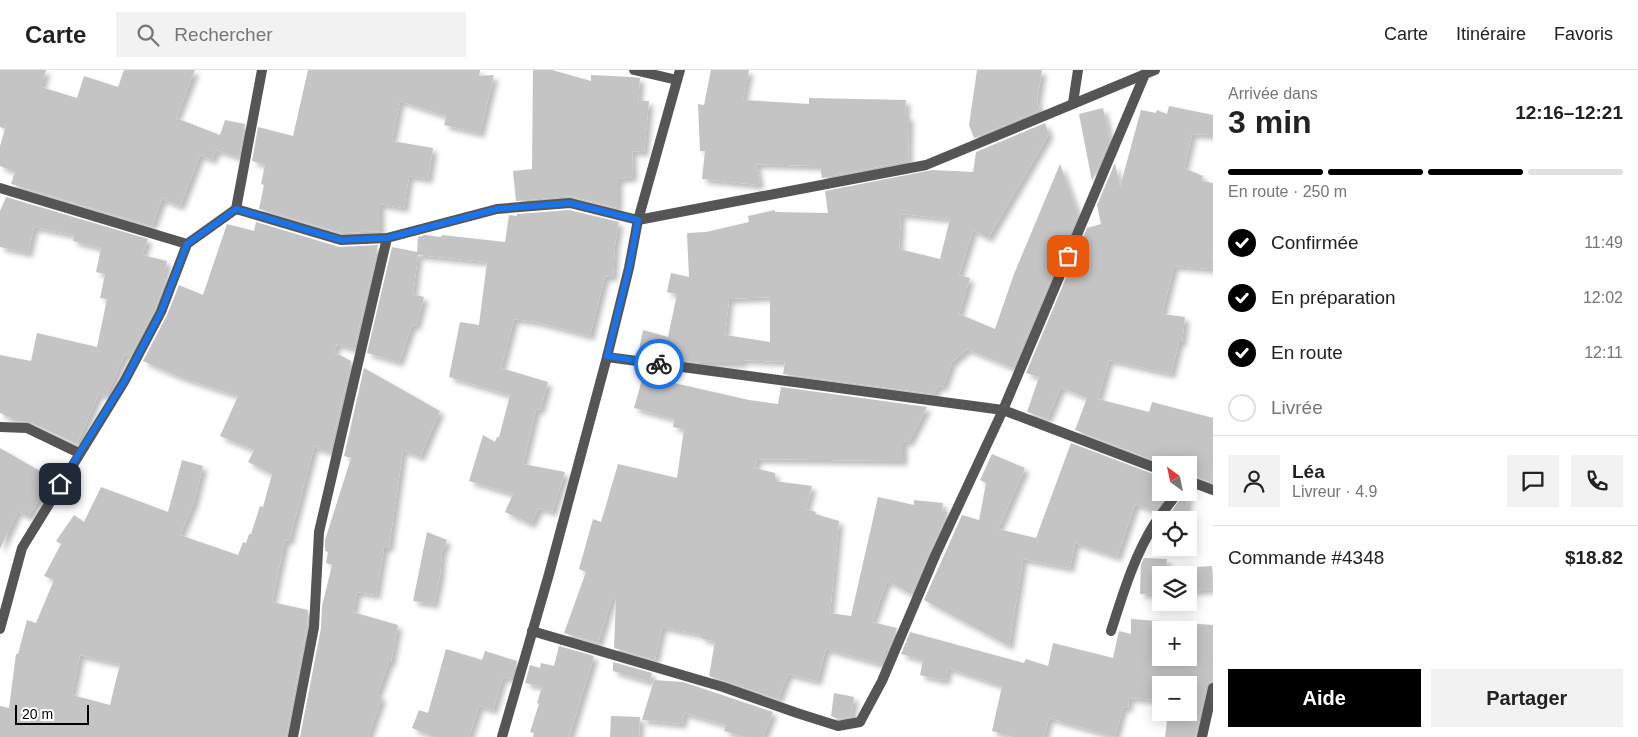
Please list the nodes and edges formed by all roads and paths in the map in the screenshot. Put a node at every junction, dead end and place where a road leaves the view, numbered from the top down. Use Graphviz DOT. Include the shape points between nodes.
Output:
graph roads {
  1 [pos="262,70"];
  2 [pos="634,70"];
  3 [pos="1078,70"];
  4 [pos="1156,70"];
  5 [pos="1145,74"];
  6 [pos="679,75"];
  7 [pos="1073,103"];
  8 [pos="0,188"];
  9 [pos="236,209"];
  10 [pos="638,220"];
  11 [pos="387,238"];
  12 [pos="187,244"];
  13 [pos="607,356"];
  14 [pos="1003,410"];
  15 [pos="0,427"];
  16 [pos="79,453"];
  17 [pos="1152,467"];
  18 [pos="1198,484"];
  19 [pos="1213,490"];
  20 [pos="1171,501"];
  21 [pos="0,629"];
  22 [pos="532,631"];
  23 [pos="1111,631"];
  24 [pos="1213,688"];
  25 [pos="293,737"];
  26 [pos="502,737"];
  27 [pos="1202,737"];
  1 -- 9 [label="street"];
  2 -- 6 [label="street"];
  3 -- 7 [label="street"];
  4 -- 5 [label="street"];
  5 -- 7 [label="street"];
  5 -- 14 [label="street"];
  6 -- 10 [label="street"];
  7 -- 10 [label="street" via="926,165"];
  8 -- 12 [label="street"];
  9 -- 11 [label="street" via="341,240"];
  9 -- 12 [label="street"];
  10 -- 11 [label="street" via="570,203 497,209"];
  10 -- 13 [label="street"];
  11 -- 25 [label="street" via="319,532 314,627"];
  12 -- 16 [label="street" via="161,312 124,382"];
  13 -- 14 [label="street"];
  13 -- 22 [label="street"];
  14 -- 17 [label="street"];
  14 -- 22 [label="street" via="935,556 882,681 860,722 838,726 723,687"];
  15 -- 16 [label="street" via="26,428"];
  16 -- 21 [label="street" via="22,548"];
  18 -- 19 [label="street"];
  20 -- 23 [label="street" via="1146,538 1128,578"];
  22 -- 26 [label="street"];
  24 -- 27 [label="street"];
}
